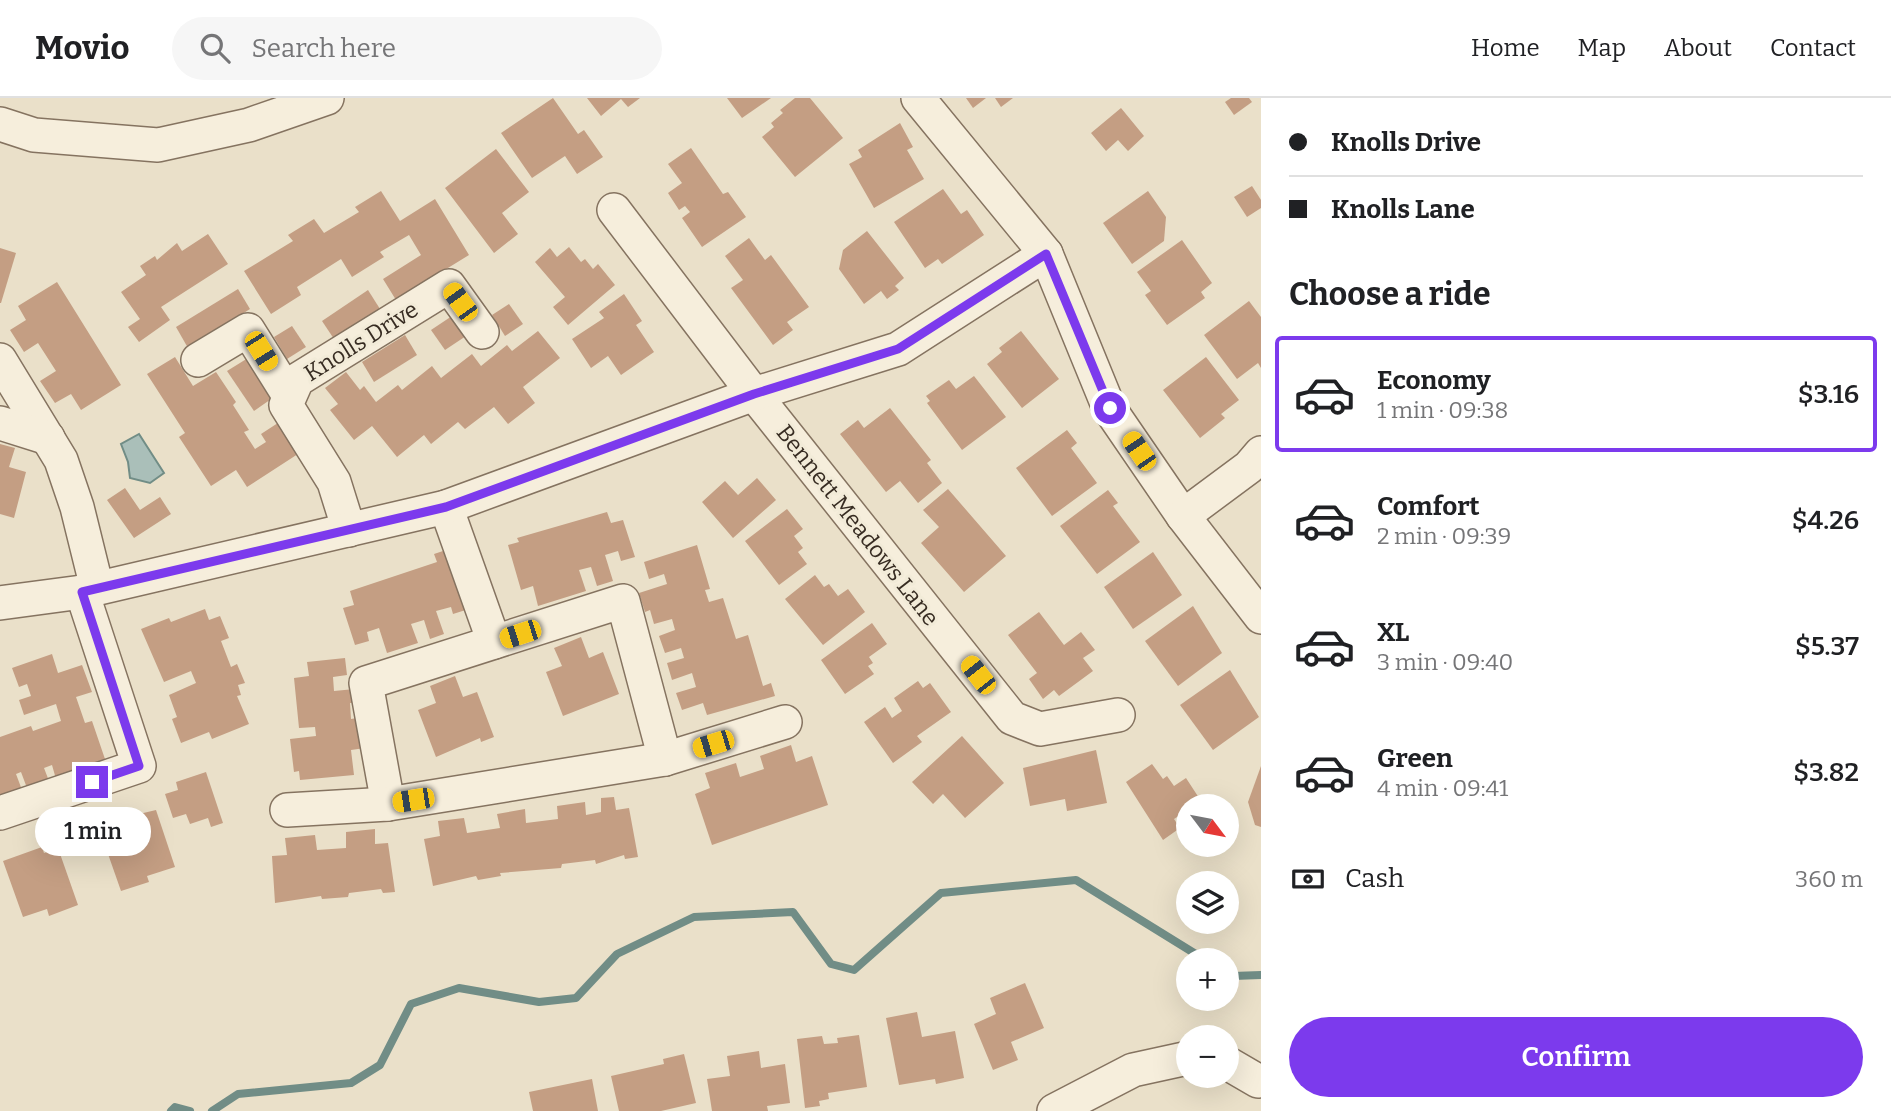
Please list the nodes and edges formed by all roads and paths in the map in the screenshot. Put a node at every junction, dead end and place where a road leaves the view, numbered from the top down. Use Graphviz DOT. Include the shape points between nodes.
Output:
graph roads {
  1 [pos="327,98"];
  2 [pos="918,98"];
  3 [pos="0,124"];
  4 [pos="614,210"];
  5 [pos="1046,254"];
  6 [pos="482,332"];
  7 [pos="0,360"];
  8 [pos="198,360"];
  9 [pos="288,394"];
  10 [pos="754,394"];
  11 [pos="0,423"];
  12 [pos="48,438"];
  13 [pos="1261,453"];
  14 [pos="446,507"];
  15 [pos="1183,516"];
  16 [pos="349,530"];
  17 [pos="90,590"];
  18 [pos="0,603"];
  19 [pos="1261,617"];
  20 [pos="494,642"];
  21 [pos="1118,715"];
  22 [pos="785,722"];
  23 [pos="666,759"];
  24 [pos="388,804"];
  25 [pos="287,810"];
  26 [pos="0,813"];
  27 [pos="1176,1061"];
  28 [pos="1239,1070"];
  29 [pos="1258,1081"];
  30 [pos="1054,1111"];
  1 -- 3 [label="street" via="249,125 158,145 34,135"];
  2 -- 5 [label="street"];
  4 -- 10 [label="street, Bennett Meadows Lane"];
  5 -- 10 [label="street" via="898,349"];
  5 -- 15 [label="street" via="1110,408"];
  6 -- 9 [label="street, Knolls Drive" via="449,286 297,380"];
  7 -- 12 [label="street"];
  8 -- 9 [label="street" via="248,330"];
  9 -- 16 [label="street, Knolls Drive" via="286,405 334,482"];
  10 -- 14 [label="street"];
  10 -- 21 [label="street, Bennett Meadows Lane" via="1012,719 1040,729"];
  11 -- 12 [label="street"];
  12 -- 17 [label="street" via="77,507"];
  13 -- 15 [label="street"];
  14 -- 16 [label="street"];
  14 -- 20 [label="street"];
  15 -- 19 [label="street"];
  16 -- 17 [label="street"];
  17 -- 18 [label="street"];
  17 -- 26 [label="street" via="139,766"];
  20 -- 23 [label="street" via="623,601"];
  20 -- 24 [label="street" via="366,683"];
  22 -- 23 [label="street"];
  23 -- 24 [label="street"];
  24 -- 25 [label="street"];
  27 -- 30 [label="street" via="1133,1070"];
  28 -- 29 [label="street"];
}
